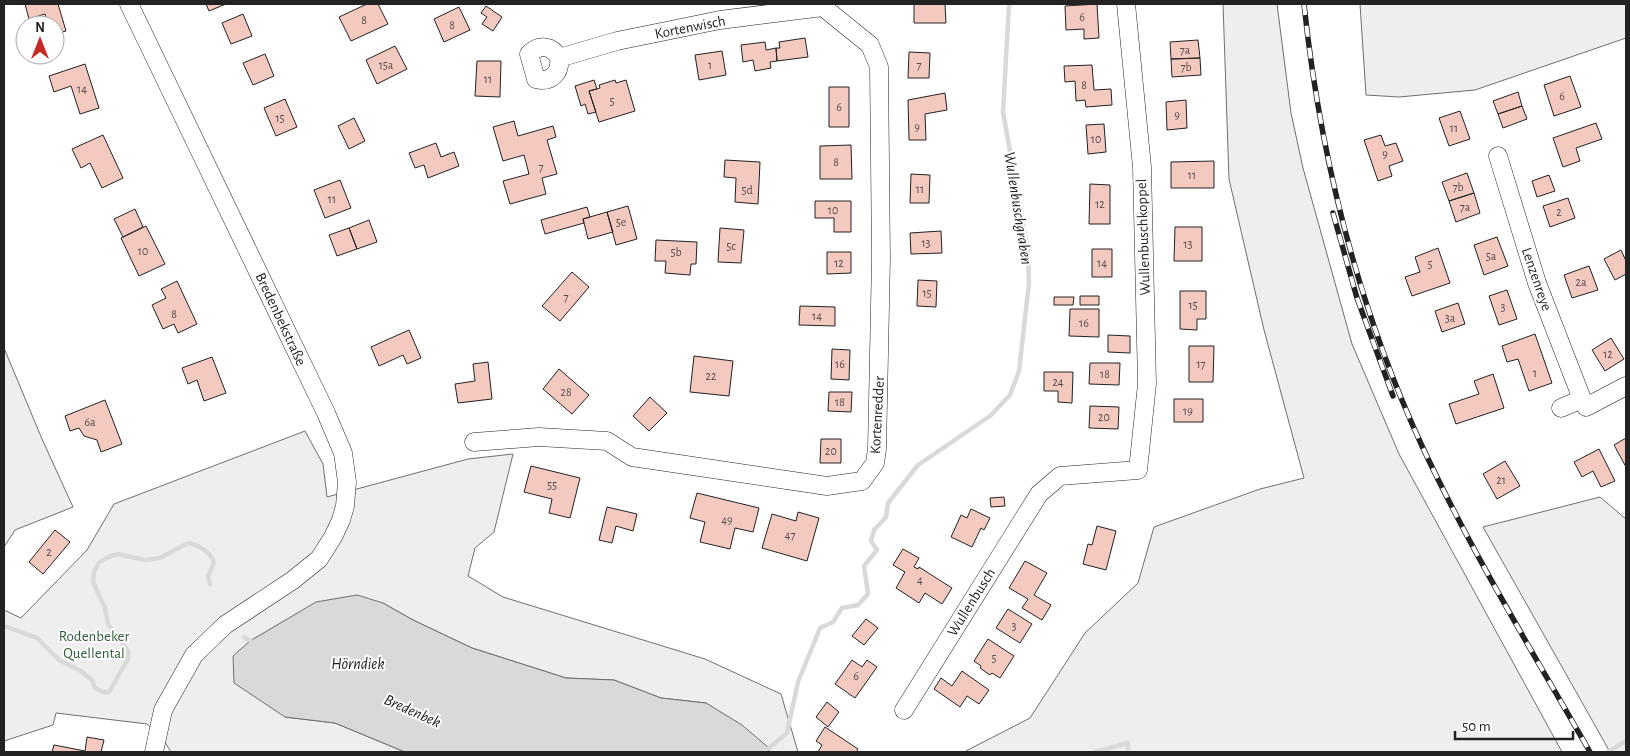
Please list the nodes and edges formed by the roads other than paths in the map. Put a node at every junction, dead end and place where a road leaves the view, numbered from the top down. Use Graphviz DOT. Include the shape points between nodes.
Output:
graph roads {
  1 [pos="129,4"];
  2 [pos="1126,4"];
  3 [pos="823,5"];
  4 [pos="559,58"];
  5 [pos="1498,156"];
  6 [pos="1626,386"];
  7 [pos="1582,399"];
  8 [pos="1561,408"];
  9 [pos="474,442"];
  10 [pos="1138,470"];
  11 [pos="904,710"];
  12 [pos="154,752"];
  1 -- 12 [label="street, Bredenbekstraße" via="343,454 347,482 341,520 319,558 293,580 225,625 194,655 162,710"];
  2 -- 10 [label="street, Wullenbuschkoppel" via="1142,167 1148,384"];
  3 -- 4 [label="street, Kortenwisch" via="617,41"];
  3 -- 9 [label="street, Kortenredder" via="870,45 880,67 882,258 878,449 875,463 862,481 827,486 632,457 606,441 539,437"];
  5 -- 7 [label="street, Lenzenreye" via="1537,283"];
  6 -- 7 [label="street" via="1586,407"];
  7 -- 8 [label="street"];
  10 -- 11 [label="street, Wullenbusch" via="1060,476 1039,494"];
}
